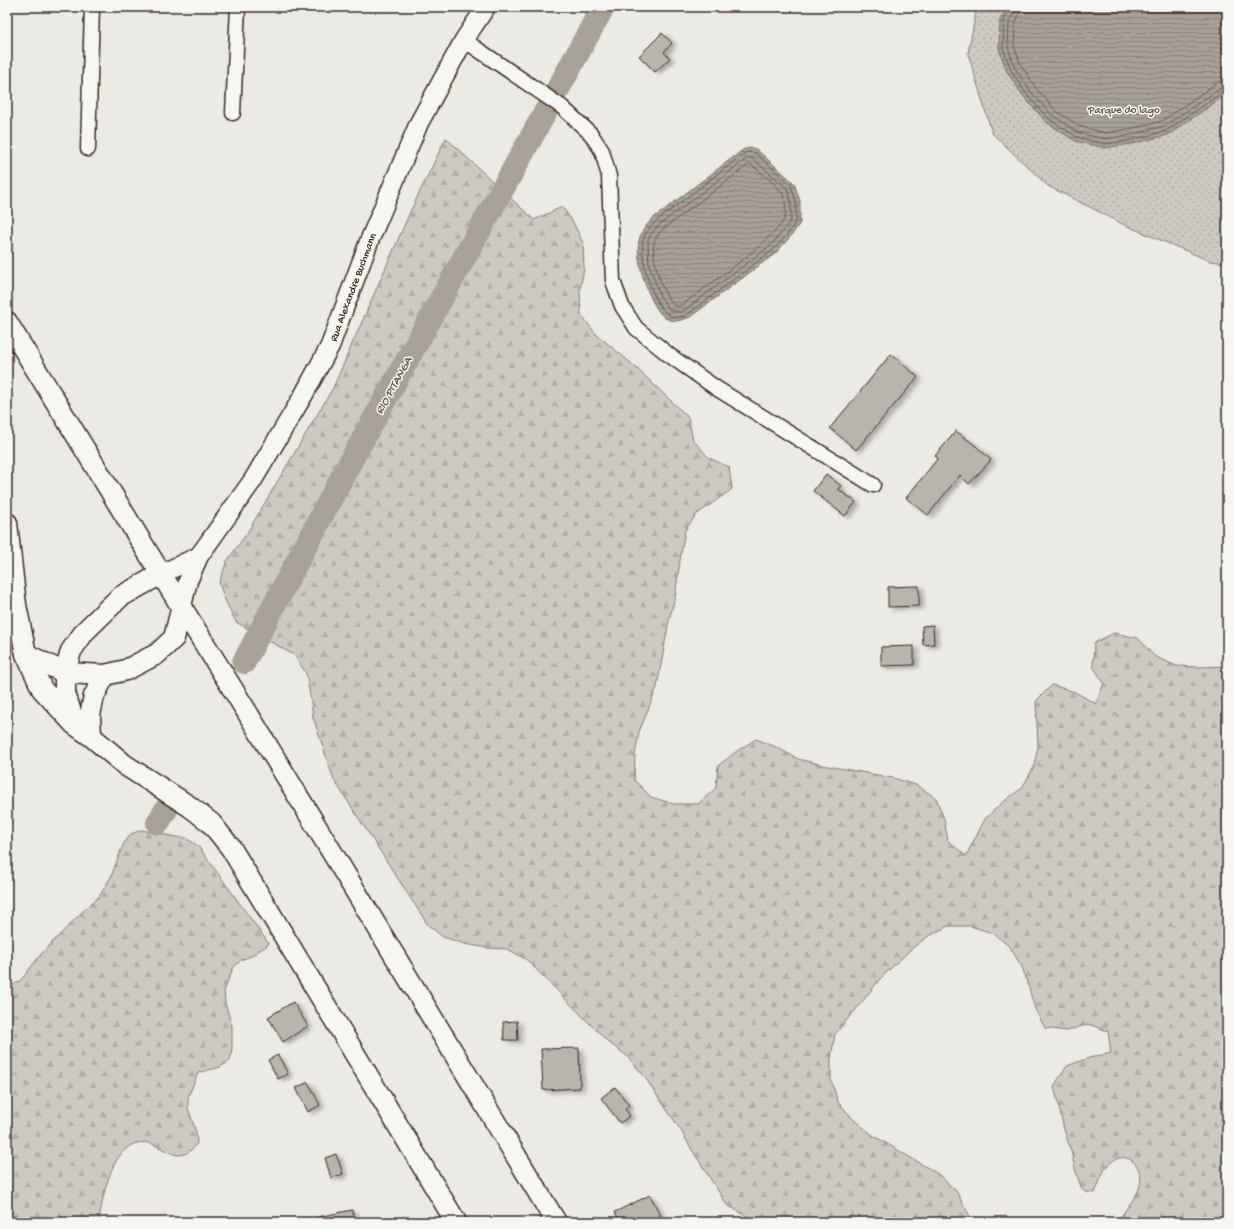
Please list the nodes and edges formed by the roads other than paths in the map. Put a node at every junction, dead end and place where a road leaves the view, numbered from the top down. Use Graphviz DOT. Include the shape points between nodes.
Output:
graph roads {
  1 [pos="92,7"];
  2 [pos="238,7"];
  3 [pos="486,7"];
  4 [pos="464,40"];
  5 [pos="233,113"];
  6 [pos="88,149"];
  7 [pos="7,322"];
  8 [pos="873,485"];
  9 [pos="7,523"];
  10 [pos="199,556"];
  11 [pos="161,574"];
  12 [pos="182,606"];
  13 [pos="26,654"];
  14 [pos="65,673"];
  15 [pos="105,675"];
  16 [pos="74,724"];
  17 [pos="91,736"];
  18 [pos="456,1222"];
  19 [pos="556,1222"];
  1 -- 6 [label="street"];
  2 -- 5 [label="street"];
  3 -- 4 [label="main road, Rua Alexandre Buchmann"];
  4 -- 8 [label="street" via="562,107 591,134 602,151 609,176 613,281 622,306 636,328 716,388"];
  4 -- 10 [label="main road, Rua Alexandre Buchmann" via="419,124 370,239 330,346 253,480"];
  7 -- 11 [label="highway"];
  9 -- 13 [label="highway" via="16,605"];
  10 -- 11 [label="main road, Rua Alexandre Buchmann"];
  10 -- 12 [label="main road, Rua Alexandre Buchmann" via="188,581"];
  11 -- 12 [label="highway"];
  11 -- 14 [label="highway" via="120,597 85,631 71,651"];
  12 -- 15 [label="highway" via="174,638 157,654 126,670"];
  12 -- 19 [label="highway"];
  13 -- 14 [label="highway"];
  13 -- 16 [label="highway" via="42,688"];
  14 -- 15 [label="highway"];
  14 -- 16 [label="highway" via="65,694"];
  15 -- 17 [label="highway" via="94,696 90,715"];
  16 -- 17 [label="highway"];
  17 -- 18 [label="highway" via="125,765 211,823 231,848"];
}
